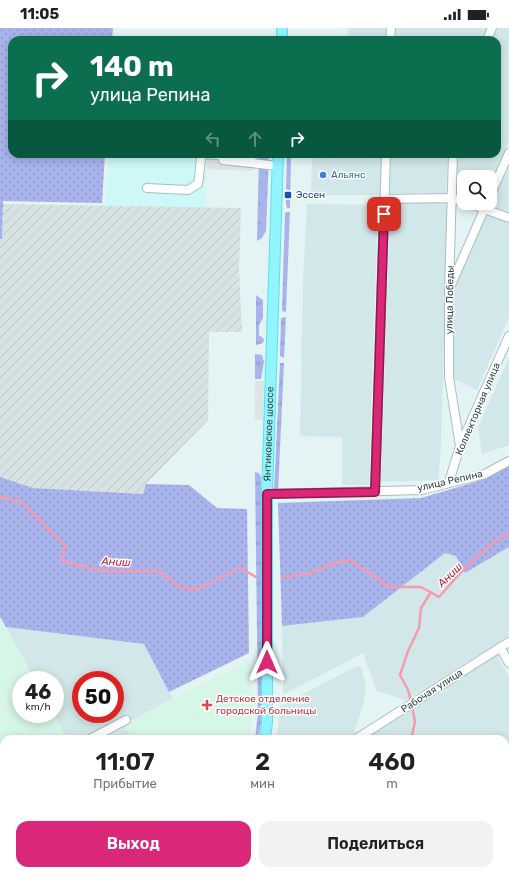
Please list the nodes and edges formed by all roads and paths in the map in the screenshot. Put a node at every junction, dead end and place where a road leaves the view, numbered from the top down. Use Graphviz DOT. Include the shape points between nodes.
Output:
graph roads {
  1 [pos="509,153"];
  2 [pos="201,158"];
  3 [pos="240,158"];
  4 [pos="278,158"];
  5 [pos="386,158"];
  6 [pos="453,158"];
  7 [pos="278,166"];
  8 [pos="497,180"];
  9 [pos="147,188"];
  10 [pos="452,198"];
  11 [pos="385,199"];
  12 [pos="457,200"];
  13 [pos="484,210"];
  14 [pos="494,210"];
  15 [pos="509,218"];
  16 [pos="449,290"];
  17 [pos="509,336"];
  18 [pos="460,446"];
  19 [pos="509,460"];
  20 [pos="449,482"];
  21 [pos="375,492"];
  22 [pos="267,494"];
  23 [pos="509,642"];
  24 [pos="500,647"];
  25 [pos="509,663"];
  26 [pos="126,720"];
  27 [pos="98,735"];
  28 [pos="265,735"];
  29 [pos="362,735"];
  1 -- 8 [label="street"];
  2 -- 9 [label="street" via="198,184 188,190"];
  3 -- 7 [label="street"];
  4 -- 7 [label="main road, Янтиковское шоссе"];
  5 -- 11 [label="street"];
  6 -- 10 [label="street, улица Победы"];
  7 -- 22 [label="main road, Янтиковское шоссе"];
  10 -- 11 [label="street"];
  10 -- 12 [label="street"];
  10 -- 16 [label="street, улица Победы"];
  11 -- 21 [label="street"];
  13 -- 16 [label="street"];
  14 -- 15 [label="street"];
  16 -- 18 [label="street, улица Победы" via="449,377"];
  17 -- 18 [label="street, Коллекторная улица"];
  18 -- 20 [label="street, Коллекторная улица"];
  19 -- 20 [label="street, улица Репина" via="485,474"];
  20 -- 21 [label="street, улица Репина" via="422,490"];
  21 -- 22 [label="street, улица Репина"];
  22 -- 28 [label="main road, Янтиковское шоссе"];
  23 -- 24 [label="street, Рабочая улица"];
  24 -- 25 [label="street"];
  24 -- 29 [label="street, Рабочая улица"];
  26 -- 27 [label="street"];
}
